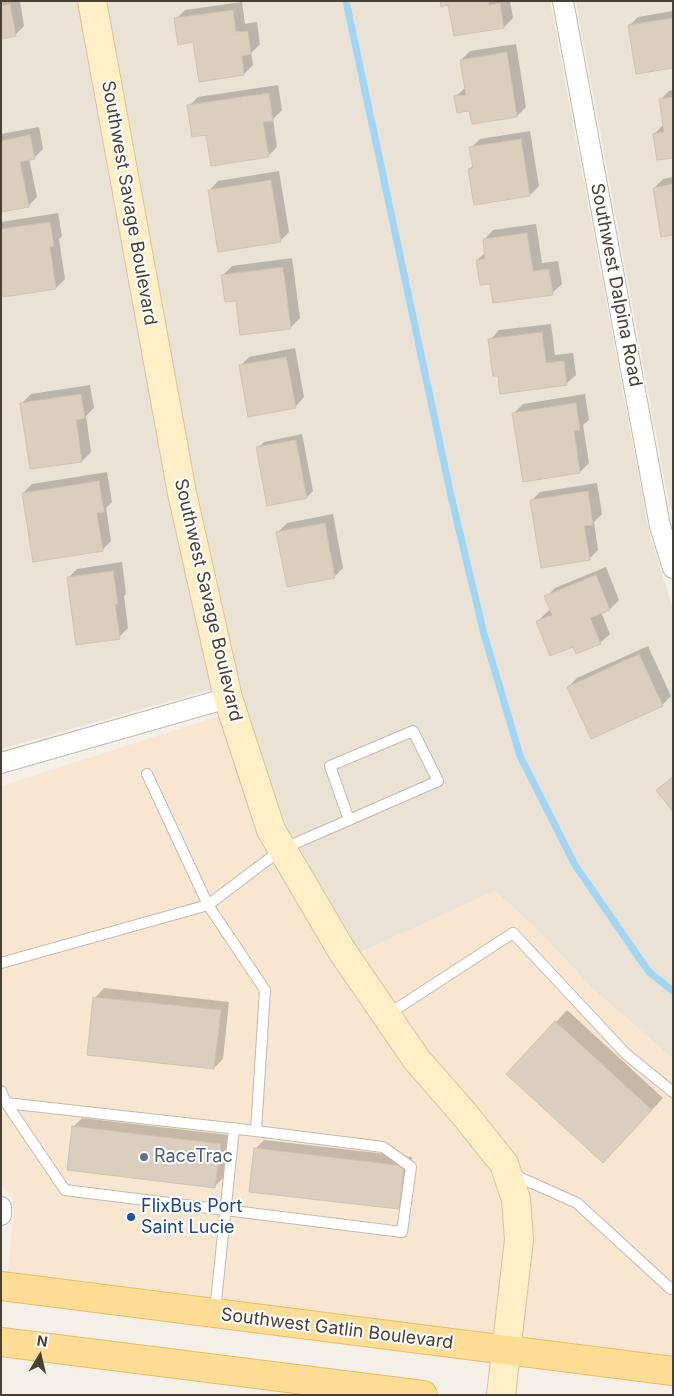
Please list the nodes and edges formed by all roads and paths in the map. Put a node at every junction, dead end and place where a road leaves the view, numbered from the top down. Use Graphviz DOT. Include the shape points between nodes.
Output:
graph roads {
  1 [pos="92,1"];
  2 [pos="563,1"];
  3 [pos="666,524"];
  4 [pos="673,568"];
  5 [pos="228,698"];
  6 [pos="1,764"];
  7 [pos="147,774"];
  8 [pos="349,820"];
  9 [pos="282,849"];
  10 [pos="208,905"];
  11 [pos="1,963"];
  12 [pos="386,1016"];
  13 [pos="1,1091"];
  14 [pos="673,1092"];
  15 [pos="6,1103"];
  16 [pos="234,1128"];
  17 [pos="256,1130"];
  18 [pos="506,1172"];
  19 [pos="1,1207"];
  20 [pos="226,1210"];
  21 [pos="1,1214"];
  22 [pos="1,1286"];
  23 [pos="673,1287"];
  24 [pos="215,1313"];
  25 [pos="1,1342"];
  26 [pos="507,1351"];
  27 [pos="673,1371"];
  28 [pos="359,1391"];
  29 [pos="423,1395"];
  30 [pos="501,1395"];
  1 -- 5 [label="street, Southwest Savage Boulevard" via="182,493"];
  2 -- 3 [label="street, Southwest Dalpina Road"];
  3 -- 4 [label="street, Southwest Dalpina Road"];
  5 -- 6 [label="street"];
  5 -- 9 [label="street, Southwest Savage Boulevard" via="271,830"];
  7 -- 10 [label="lane"];
  8 -- 8 [label="lane" via="438,781 413,731 330,766"];
  8 -- 9 [label="lane"];
  9 -- 10 [label="lane"];
  9 -- 12 [label="street, Southwest Savage Boulevard" via="342,951"];
  10 -- 11 [label="lane"];
  10 -- 17 [label="lane" via="265,990"];
  12 -- 14 [label="lane" via="513,933 626,1054"];
  12 -- 18 [label="street, Southwest Savage Boulevard" via="417,1060 504,1164"];
  13 -- 15 [label="lane"];
  15 -- 16 [label="lane"];
  15 -- 20 [label="lane" via="65,1190"];
  16 -- 17 [label="lane"];
  16 -- 20 [label="lane"];
  17 -- 20 [label="lane" via="383,1147 411,1167 402,1232"];
  18 -- 23 [label="lane" via="577,1203 671,1290"];
  18 -- 26 [label="street, Southwest Savage Boulevard" via="516,1199 519,1240"];
  19 -- 21 [label="street"];
  20 -- 24 [label="lane"];
  22 -- 24 [label="main road, Southwest Gatlin Boulevard"];
  24 -- 26 [label="main road, Southwest Gatlin Boulevard"];
  25 -- 28 [label="main road"];
  26 -- 27 [label="main road, Southwest Gatlin Boulevard"];
  26 -- 30 [label="street, Southwest Savage Boulevard"];
  28 -- 29 [label="main road"];
}
